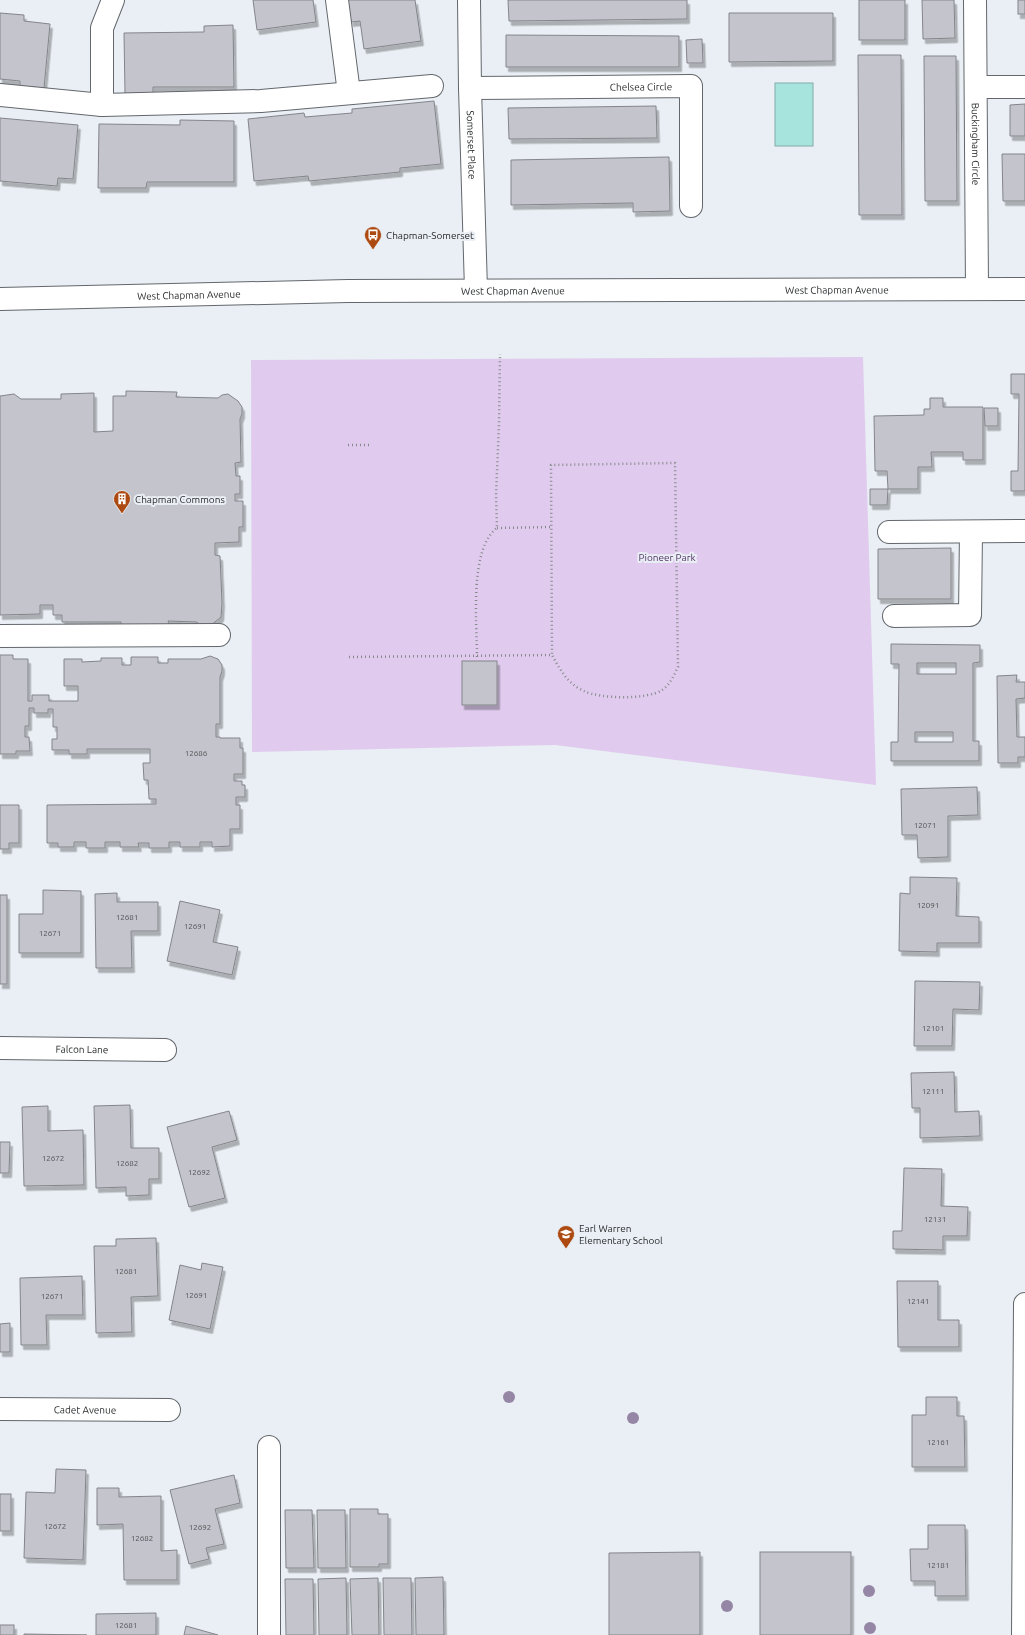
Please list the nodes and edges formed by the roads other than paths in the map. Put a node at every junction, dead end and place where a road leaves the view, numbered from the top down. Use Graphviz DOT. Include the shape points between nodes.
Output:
graph roads {
  1 [pos="113,0"];
  2 [pos="336,0"];
  3 [pos="469,0"];
  4 [pos="974,0"];
  5 [pos="432,86"];
  6 [pos="976,87"];
  7 [pos="1025,87"];
  8 [pos="470,88"];
  9 [pos="349,93"];
  10 [pos="0,96"];
  11 [pos="102,105"];
  12 [pos="691,206"];
  13 [pos="977,289"];
  14 [pos="1025,289"];
  15 [pos="476,290"];
  16 [pos="0,299"];
  17 [pos="1025,531"];
  18 [pos="889,532"];
  19 [pos="971,532"];
  20 [pos="894,616"];
  21 [pos="219,635"];
  22 [pos="0,636"];
  23 [pos="0,1048"];
  24 [pos="165,1050"];
  25 [pos="1025,1304"];
  26 [pos="0,1409"];
  27 [pos="169,1410"];
  28 [pos="269,1447"];
  29 [pos="269,1635"];
  30 [pos="1023,1635"];
  1 -- 11 [label="street" via="102,28"];
  2 -- 9 [label="street"];
  3 -- 8 [label="street, Somerset Place"];
  4 -- 6 [label="street, Buckingham Circle"];
  5 -- 9 [label="street"];
  6 -- 7 [label="street"];
  6 -- 13 [label="street, Buckingham Circle"];
  8 -- 12 [label="street, Chelsea Circle" via="690,86"];
  8 -- 15 [label="street, Somerset Place"];
  9 -- 11 [label="street" via="261,102"];
  10 -- 11 [label="street"];
  13 -- 14 [label="street, West Chapman Avenue"];
  13 -- 15 [label="street, West Chapman Avenue"];
  15 -- 16 [label="street, West Chapman Avenue" via="348,290"];
  17 -- 19 [label="street"];
  18 -- 19 [label="street"];
  19 -- 20 [label="street" via="970,615"];
  21 -- 22 [label="street"];
  23 -- 24 [label="street, Falcon Lane"];
  25 -- 30 [label="street"];
  26 -- 27 [label="street, Cadet Avenue"];
  28 -- 29 [label="street"];
}
